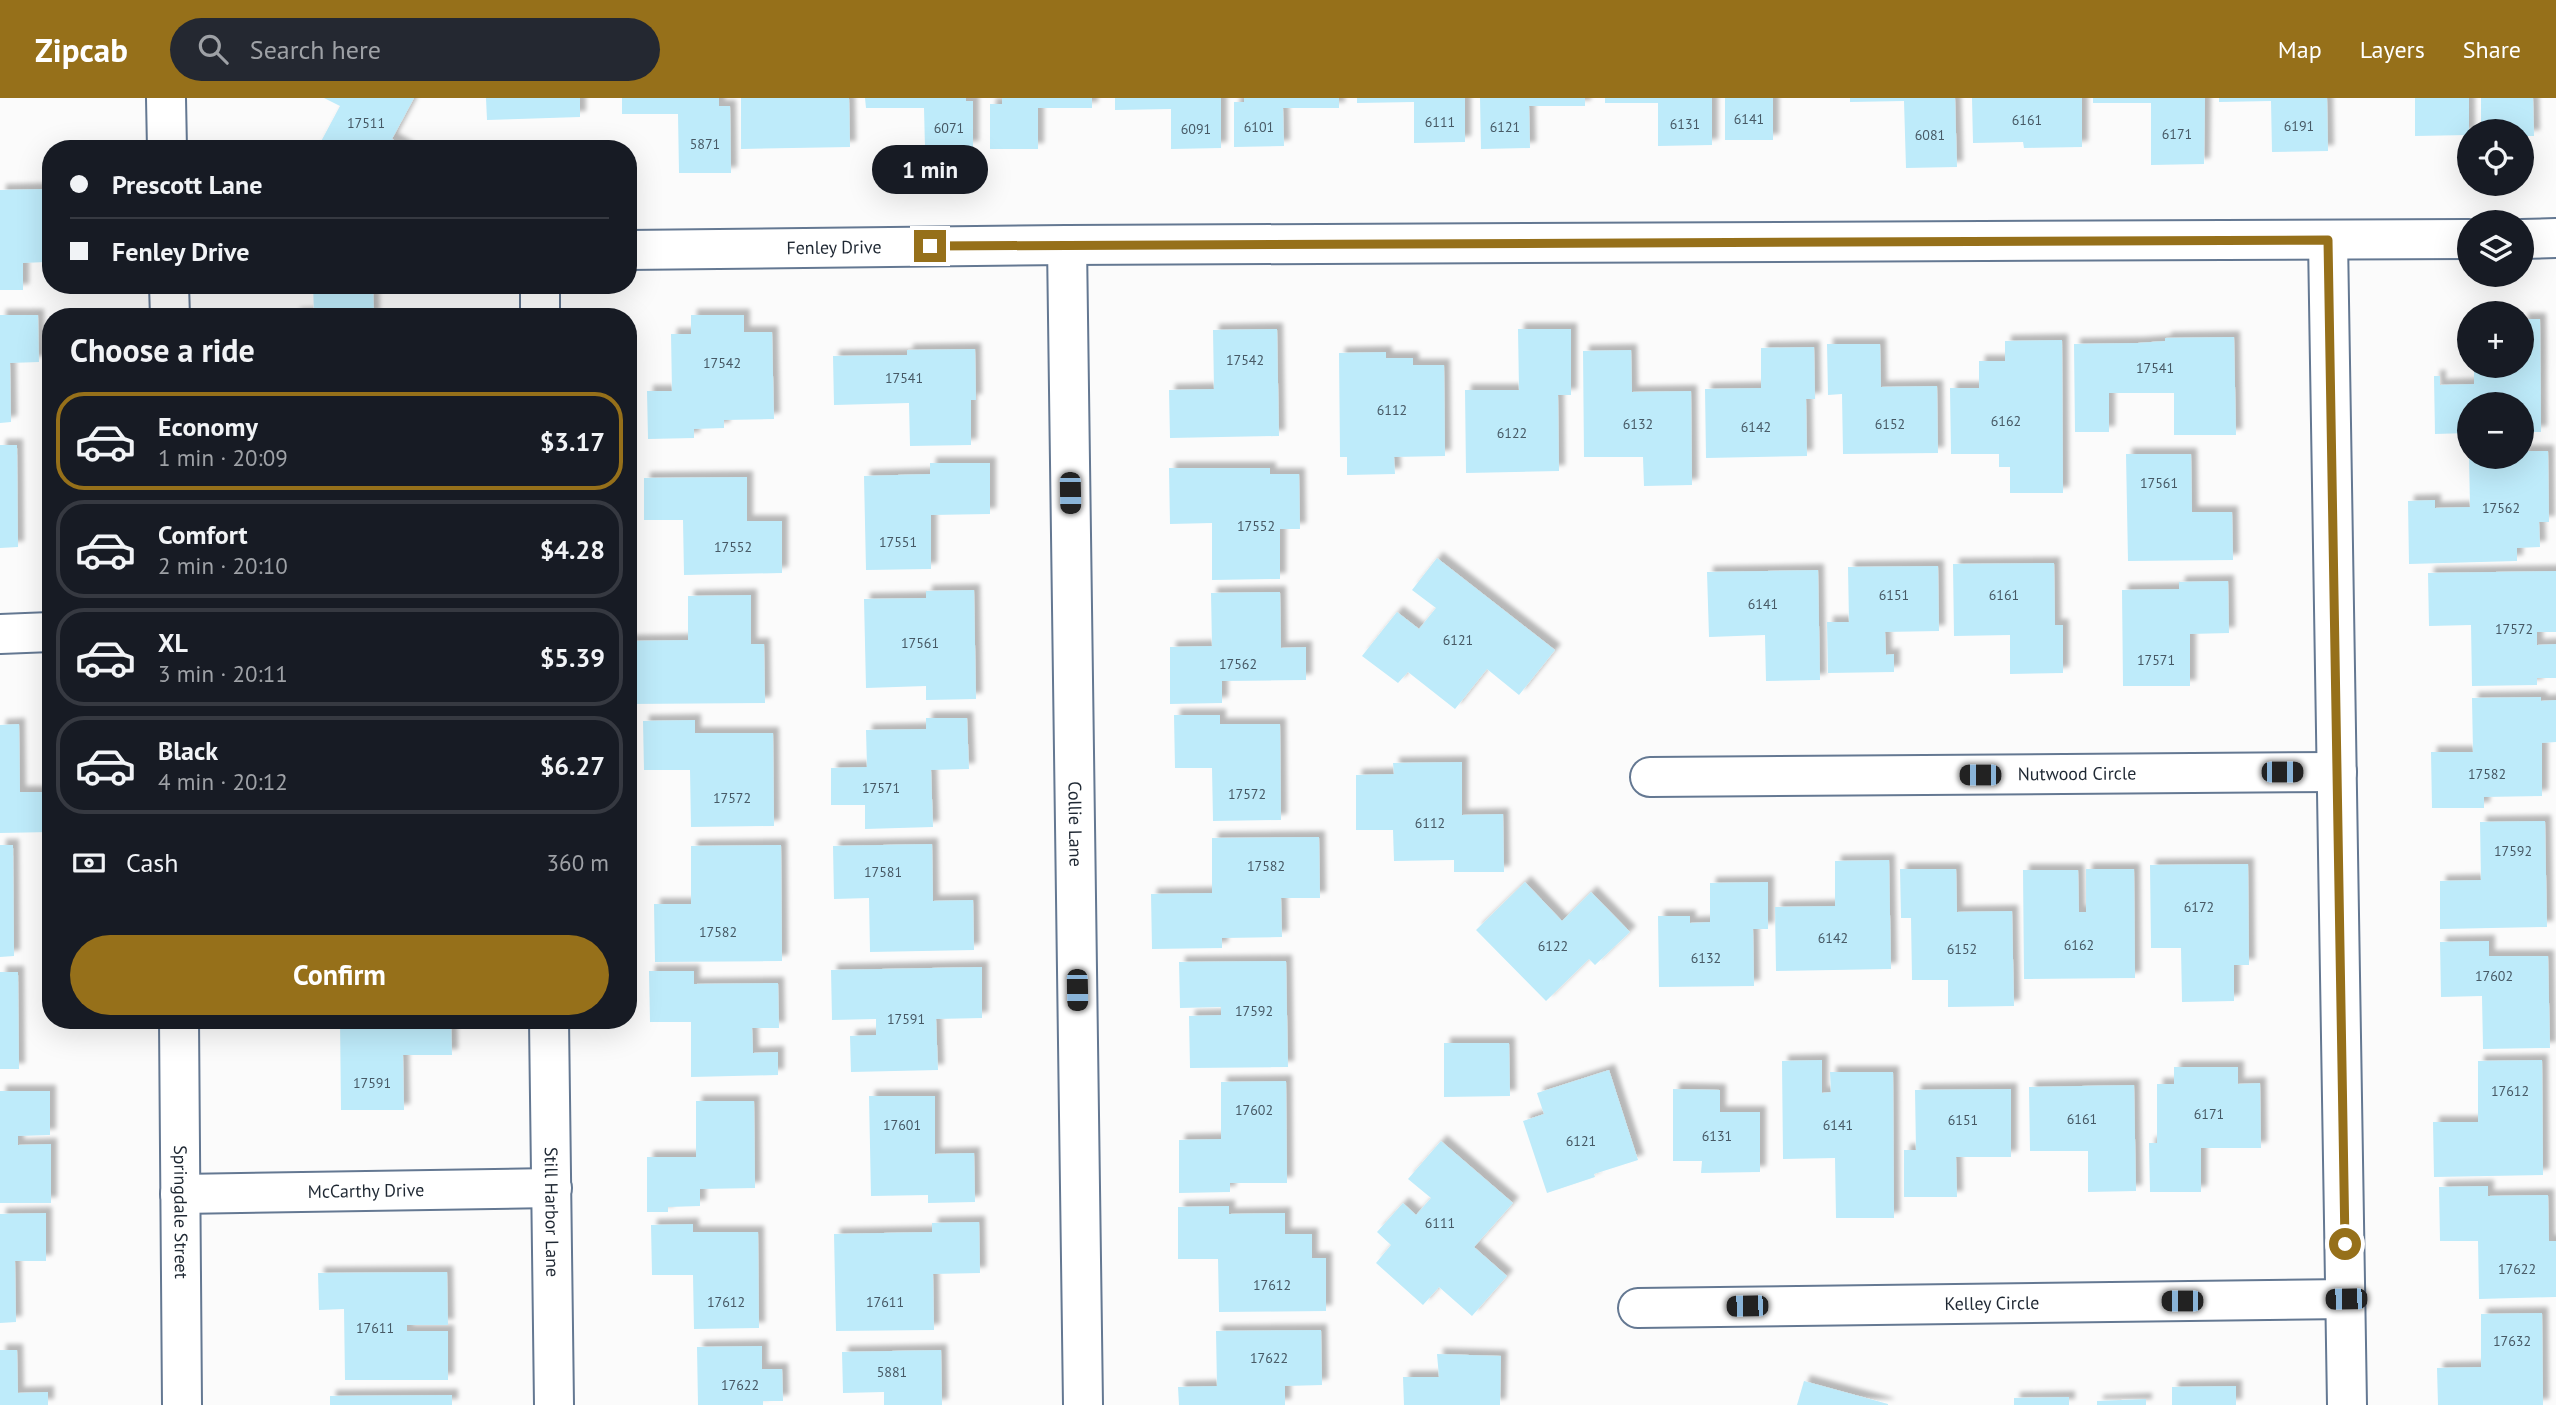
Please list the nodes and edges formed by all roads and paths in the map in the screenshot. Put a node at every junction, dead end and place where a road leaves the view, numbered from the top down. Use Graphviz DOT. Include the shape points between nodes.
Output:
graph roads {
  1 [pos="166,98"];
  2 [pos="167,140"];
  3 [pos="2556,238"];
  4 [pos="2457,239"];
  5 [pos="2534,239"];
  6 [pos="2328,240"];
  7 [pos="1067,245"];
  8 [pos="637,250"];
  9 [pos="42,632"];
  10 [pos="0,634"];
  11 [pos="2337,772"];
  12 [pos="1650,777"];
  13 [pos="179,1029"];
  14 [pos="549,1029"];
  15 [pos="552,1188"];
  16 [pos="180,1194"];
  17 [pos="2346,1299"];
  18 [pos="1638,1308"];
  19 [pos="183,1405"];
  20 [pos="554,1405"];
  21 [pos="1083,1405"];
  22 [pos="2347,1405"];
  1 -- 2 [label="street"];
  3 -- 5 [label="street"];
  4 -- 6 [label="street, Fenley Drive"];
  6 -- 7 [label="street, Fenley Drive"];
  6 -- 11 [label="street"];
  7 -- 8 [label="street, Fenley Drive"];
  7 -- 21 [label="street, Collie Lane"];
  9 -- 10 [label="street"];
  11 -- 12 [label="street, Nutwood Circle"];
  11 -- 17 [label="street"];
  13 -- 16 [label="street, Springdale Street"];
  14 -- 15 [label="street, Still Harbor Lane"];
  15 -- 16 [label="street, McCarthy Drive"];
  15 -- 20 [label="street, Still Harbor Lane"];
  16 -- 19 [label="street, Springdale Street"];
  17 -- 18 [label="street, Kelley Circle"];
  17 -- 22 [label="street"];
}
